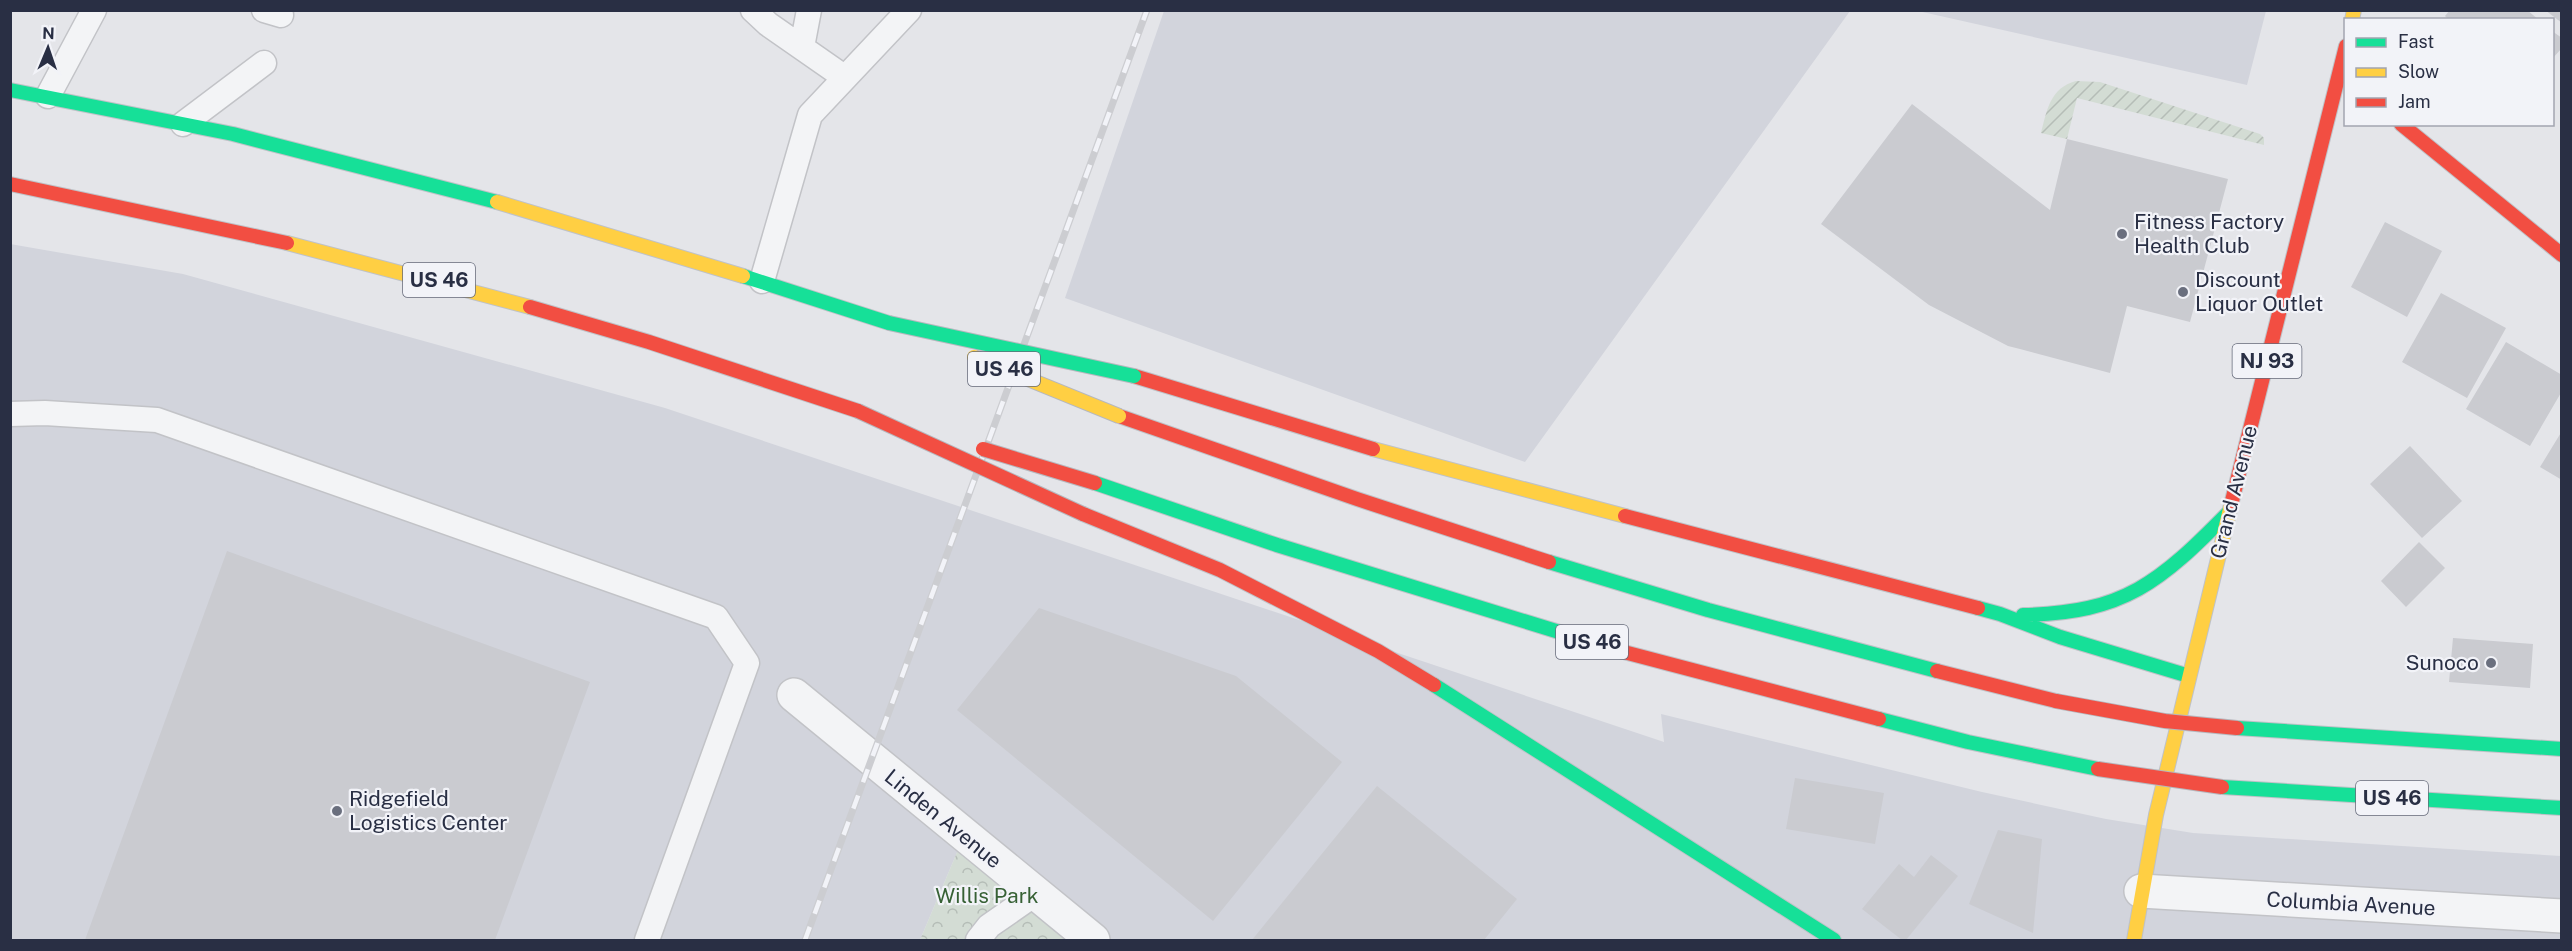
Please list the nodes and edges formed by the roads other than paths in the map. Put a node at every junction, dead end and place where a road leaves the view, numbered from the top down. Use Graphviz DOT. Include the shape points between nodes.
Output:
graph roads {
  1 [pos="94,10"];
  2 [pos="753,10"];
  3 [pos="809,10"];
  4 [pos="909,10"];
  5 [pos="802,47"];
  6 [pos="2344,62"];
  7 [pos="264,63"];
  8 [pos="844,77"];
  9 [pos="2341,86"];
  10 [pos="10,90"];
  11 [pos="48,96"];
  12 [pos="183,124"];
  13 [pos="2403,126"];
  14 [pos="10,184"];
  15 [pos="2562,255"];
  16 [pos="762,281"];
  17 [pos="889,323"];
  18 [pos="858,411"];
  19 [pos="10,414"];
  20 [pos="2229,512"];
  21 [pos="2000,614"];
  22 [pos="2189,676"];
  23 [pos="794,695"];
  24 [pos="2562,749"];
  25 [pos="2562,808"];
  26 [pos="1728,872"];
  27 [pos="2141,891"];
  28 [pos="1035,894"];
  29 [pos="2562,916"];
  30 [pos="1796,933"];
  31 [pos="647,940"];
  32 [pos="978,940"];
  33 [pos="1093,940"];
  34 [pos="1834,940"];
  35 [pos="2134,940"];
  1 -- 11 [label="lane"];
  2 -- 5 [label="lane"];
  3 -- 5 [label="lane"];
  4 -- 8 [label="lane"];
  5 -- 8 [label="lane"];
  6 -- 9 [label="main road, Grand Avenue / NJ 93"];
  7 -- 12 [label="lane"];
  8 -- 16 [label="lane" via="810,115"];
  9 -- 20 [label="main road, Grand Avenue / NJ 93"];
  10 -- 11 [label="main road, US 46"];
  11 -- 12 [label="main road, US 46"];
  12 -- 16 [label="main road, US 46" via="466,192"];
  13 -- 15 [label="main road"];
  14 -- 18 [label="main road, US 46" via="205,223 425,277 638,338"];
  16 -- 17 [label="main road, US 46"];
  17 -- 21 [label="main road, bridge" via="1134,376 1402,458"];
  17 -- 24 [label="main road, US 46, bridge" via="1119,416 1502,548 1805,637 2056,701 2165,721 2237,728"];
  18 -- 25 [label="main road, US 46, bridge" via="1620,651 1968,742 2098,769 2222,786"];
  18 -- 26 [label="main road, bridge" via="1083,514 1220,570 1343,632"];
  19 -- 31 [label="lane" via="158,420 716,617 747,663"];
  20 -- 21 [label="main road" via="2169,570 2124,598 2062,615"];
  20 -- 22 [label="main road, Grand Avenue / NJ 93"];
  21 -- 22 [label="main road" via="2060,637"];
  22 -- 27 [label="main road, Grand Avenue / NJ 93"];
  23 -- 28 [label="street, Linden Avenue"];
  26 -- 30 [label="main road"];
  26 -- 34 [label="main road"];
  27 -- 29 [label="street, Columbia Avenue"];
  27 -- 35 [label="main road, Grand Avenue / NJ 93"];
  28 -- 32 [label="lane" via="989,926"];
  28 -- 33 [label="street, Linden Avenue"];
}
